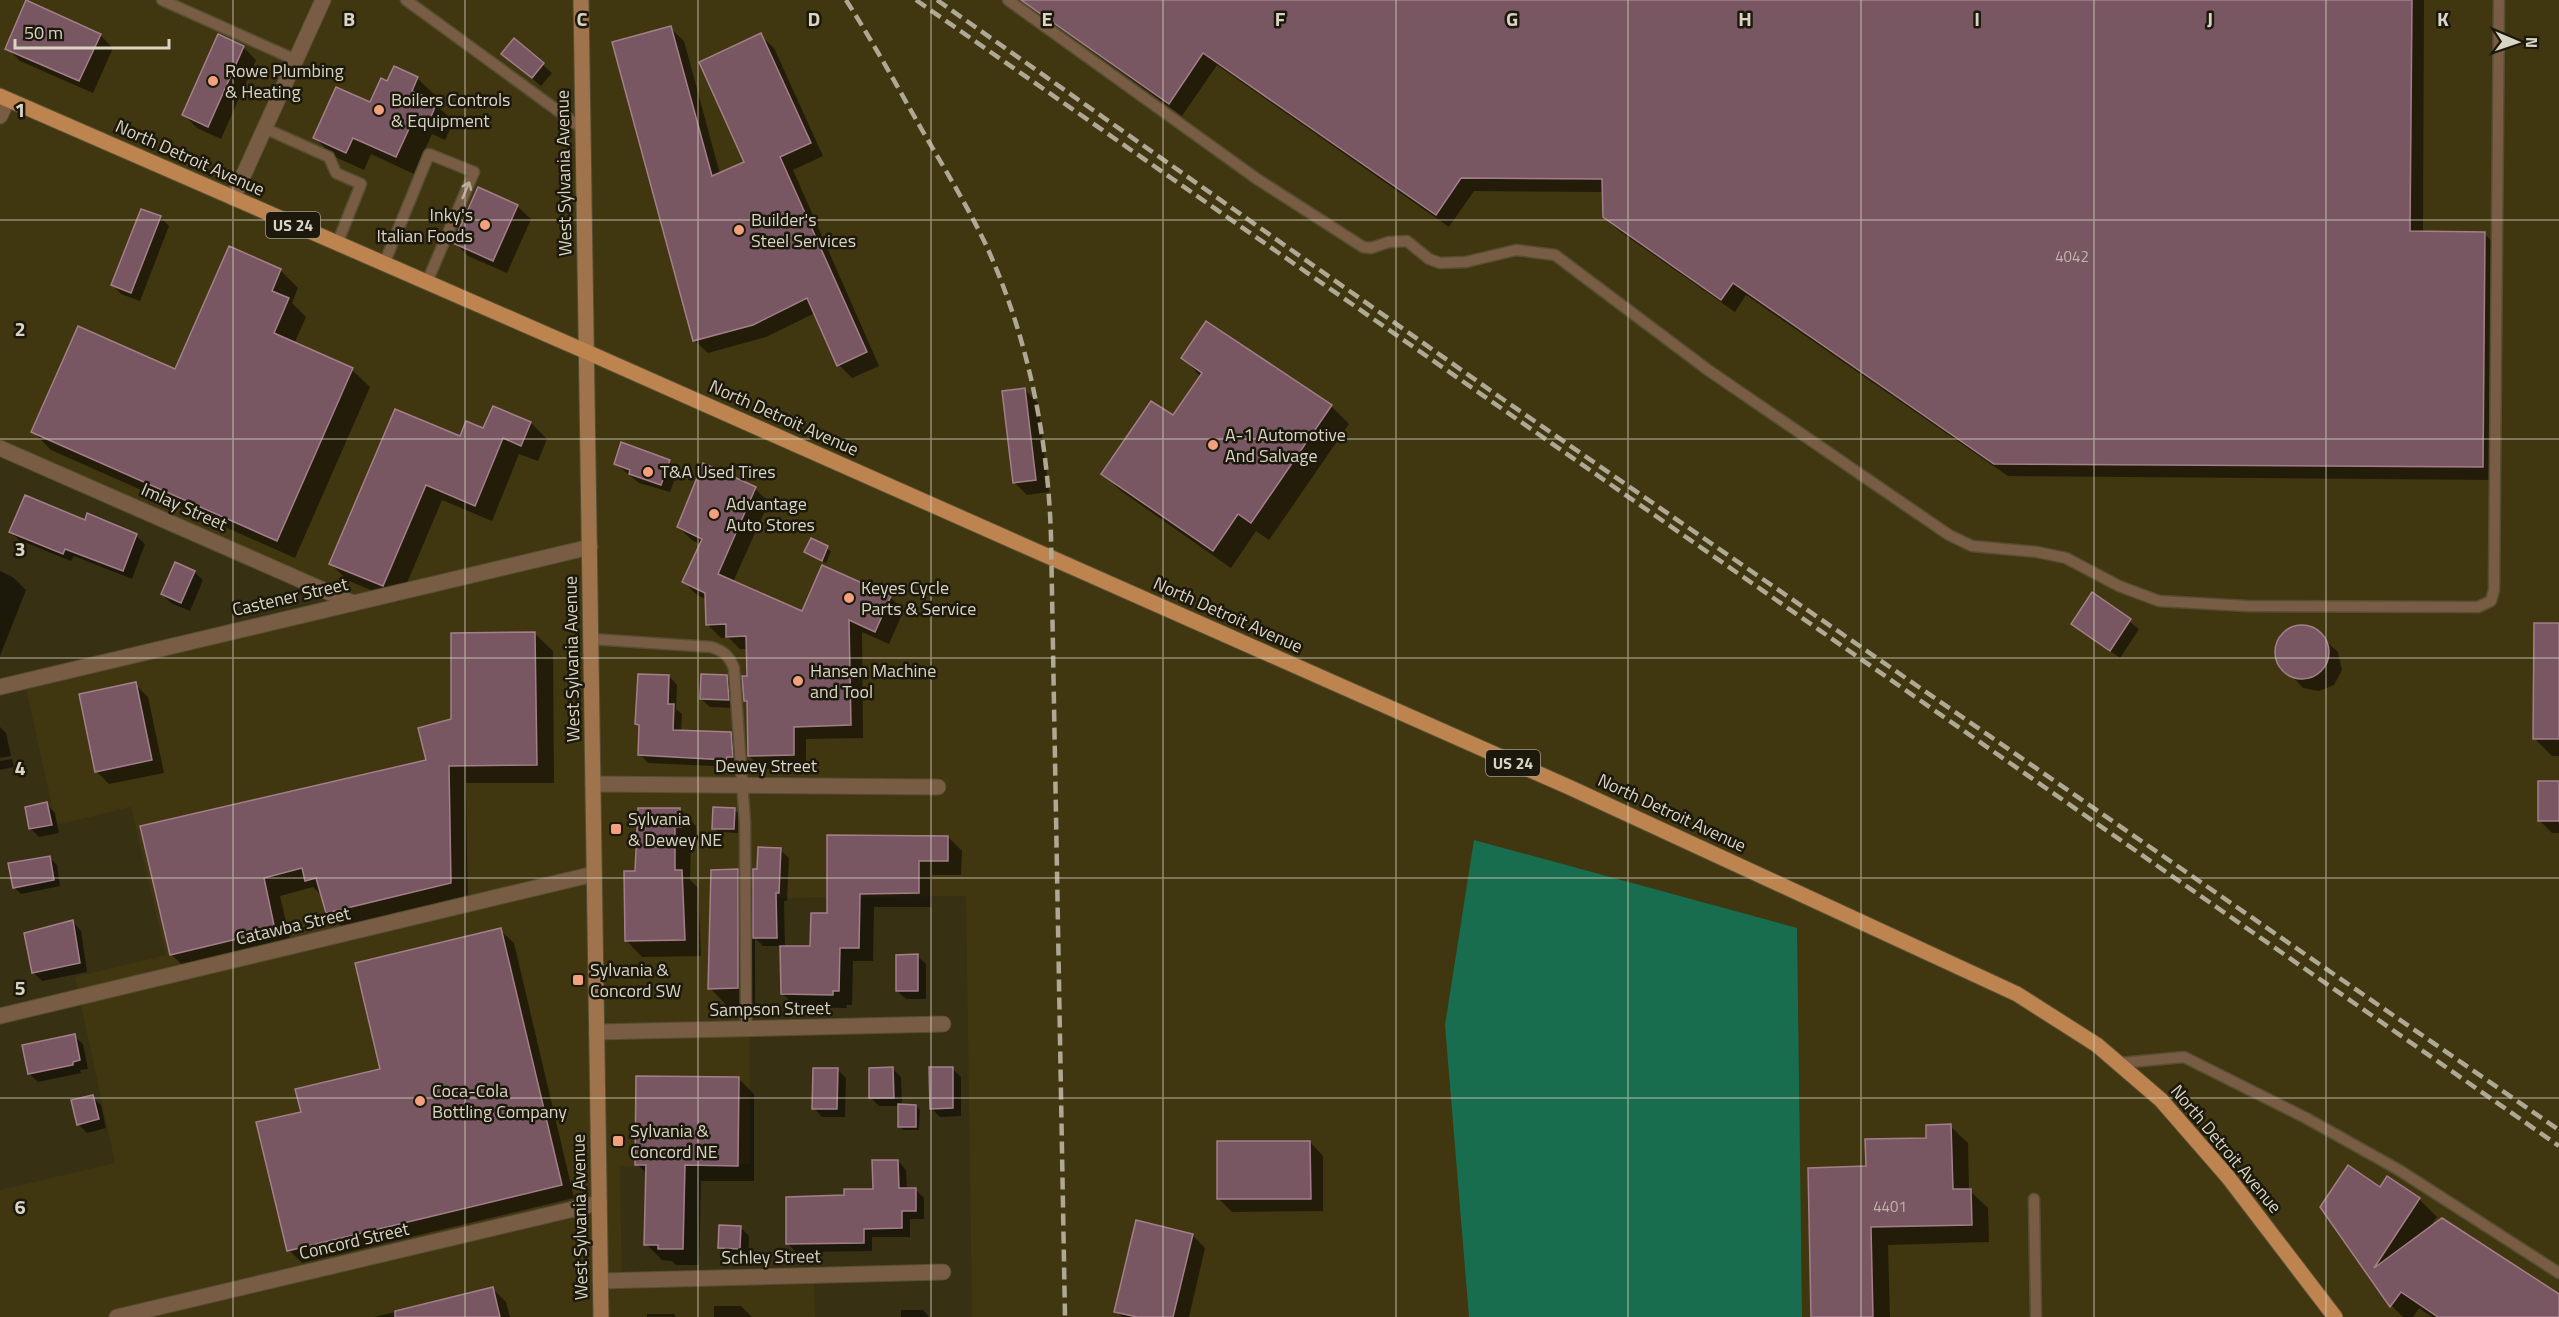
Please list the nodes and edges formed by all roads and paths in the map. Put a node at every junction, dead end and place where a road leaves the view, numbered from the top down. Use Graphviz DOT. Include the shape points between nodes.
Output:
graph roads {
  1 [pos="162,0"];
  2 [pos="323,0"];
  3 [pos="406,0"];
  4 [pos="581,0"];
  5 [pos="1008,0"];
  6 [pos="2499,0"];
  7 [pos="296,60"];
  8 [pos="4,98"];
  9 [pos="0,116"];
  10 [pos="264,128"];
  11 [pos="583,129"];
  12 [pos="233,198"];
  13 [pos="337,244"];
  14 [pos="384,264"];
  15 [pos="427,282"];
  16 [pos="587,352"];
  17 [pos="0,448"];
  18 [pos="590,547"];
  19 [pos="353,603"];
  20 [pos="591,639"];
  21 [pos="0,687"];
  22 [pos="593,784"];
  23 [pos="742,785"];
  24 [pos="938,787"];
  25 [pos="594,874"];
  26 [pos="0,1016"];
  27 [pos="944,1024"];
  28 [pos="747,1029"];
  29 [pos="597,1032"];
  30 [pos="2120,1063"];
  31 [pos="2034,1199"];
  32 [pos="599,1203"];
  33 [pos="943,1272"];
  34 [pos="2559,1273"];
  35 [pos="600,1281"];
  36 [pos="117,1317"];
  37 [pos="601,1317"];
  38 [pos="2036,1317"];
  39 [pos="2335,1317"];
  1 -- 7 [label="lane"];
  2 -- 7 [label="street"];
  3 -- 11 [label="lane"];
  4 -- 11 [label="main road, West Sylvania Avenue"];
  5 -- 6 [label="lane" via="1257,179 1363,247 1407,241 1440,263 1473,261 1516,250 1555,255 1708,370 1949,535 1972,546 2066,558 2119,586 2159,601 2247,606 2478,607 2491,601 2494,590"];
  7 -- 10 [label="street"];
  8 -- 9 [label="street"];
  8 -- 12 [label="main road, North Detroit Avenue / US 24"];
  10 -- 12 [label="street"];
  10 -- 13 [label="lane" via="329,157 336,173 362,184"];
  11 -- 16 [label="main road, West Sylvania Avenue"];
  12 -- 13 [label="main road, North Detroit Avenue / US 24"];
  13 -- 14 [label="main road, North Detroit Avenue / US 24"];
  14 -- 15 [label="main road, North Detroit Avenue / US 24"];
  15 -- 14 [label="lane, one-way" via="474,172 429,154"];
  15 -- 16 [label="main road, North Detroit Avenue / US 24"];
  16 -- 18 [label="main road, West Sylvania Avenue"];
  16 -- 30 [label="main road, North Detroit Avenue / US 24" via="1974,972 2048,1013"];
  17 -- 19 [label="street, Imlay Street"];
  18 -- 19 [label="street, Castener Street"];
  18 -- 20 [label="main road, West Sylvania Avenue"];
  19 -- 21 [label="street, Castener Street"];
  20 -- 22 [label="main road, West Sylvania Avenue"];
  20 -- 23 [label="lane" via="722,650 734,668"];
  22 -- 23 [label="street, Dewey Street"];
  22 -- 25 [label="main road, West Sylvania Avenue"];
  23 -- 24 [label="street, Dewey Street"];
  23 -- 28 [label="lane" via="746,822"];
  25 -- 26 [label="street, Catawba Street"];
  25 -- 29 [label="main road, West Sylvania Avenue"];
  27 -- 28 [label="street, Sampson Street"];
  28 -- 29 [label="street, Sampson Street"];
  29 -- 32 [label="main road, West Sylvania Avenue"];
  30 -- 34 [label="lane" via="2184,1058 2306,1118 2399,1170"];
  30 -- 39 [label="main road, North Detroit Avenue / US 24" via="2185,1125"];
  31 -- 38 [label="lane"];
  32 -- 35 [label="main road, West Sylvania Avenue"];
  32 -- 36 [label="street, Concord Street"];
  33 -- 35 [label="street, Schley Street"];
  35 -- 37 [label="main road, West Sylvania Avenue"];
}
